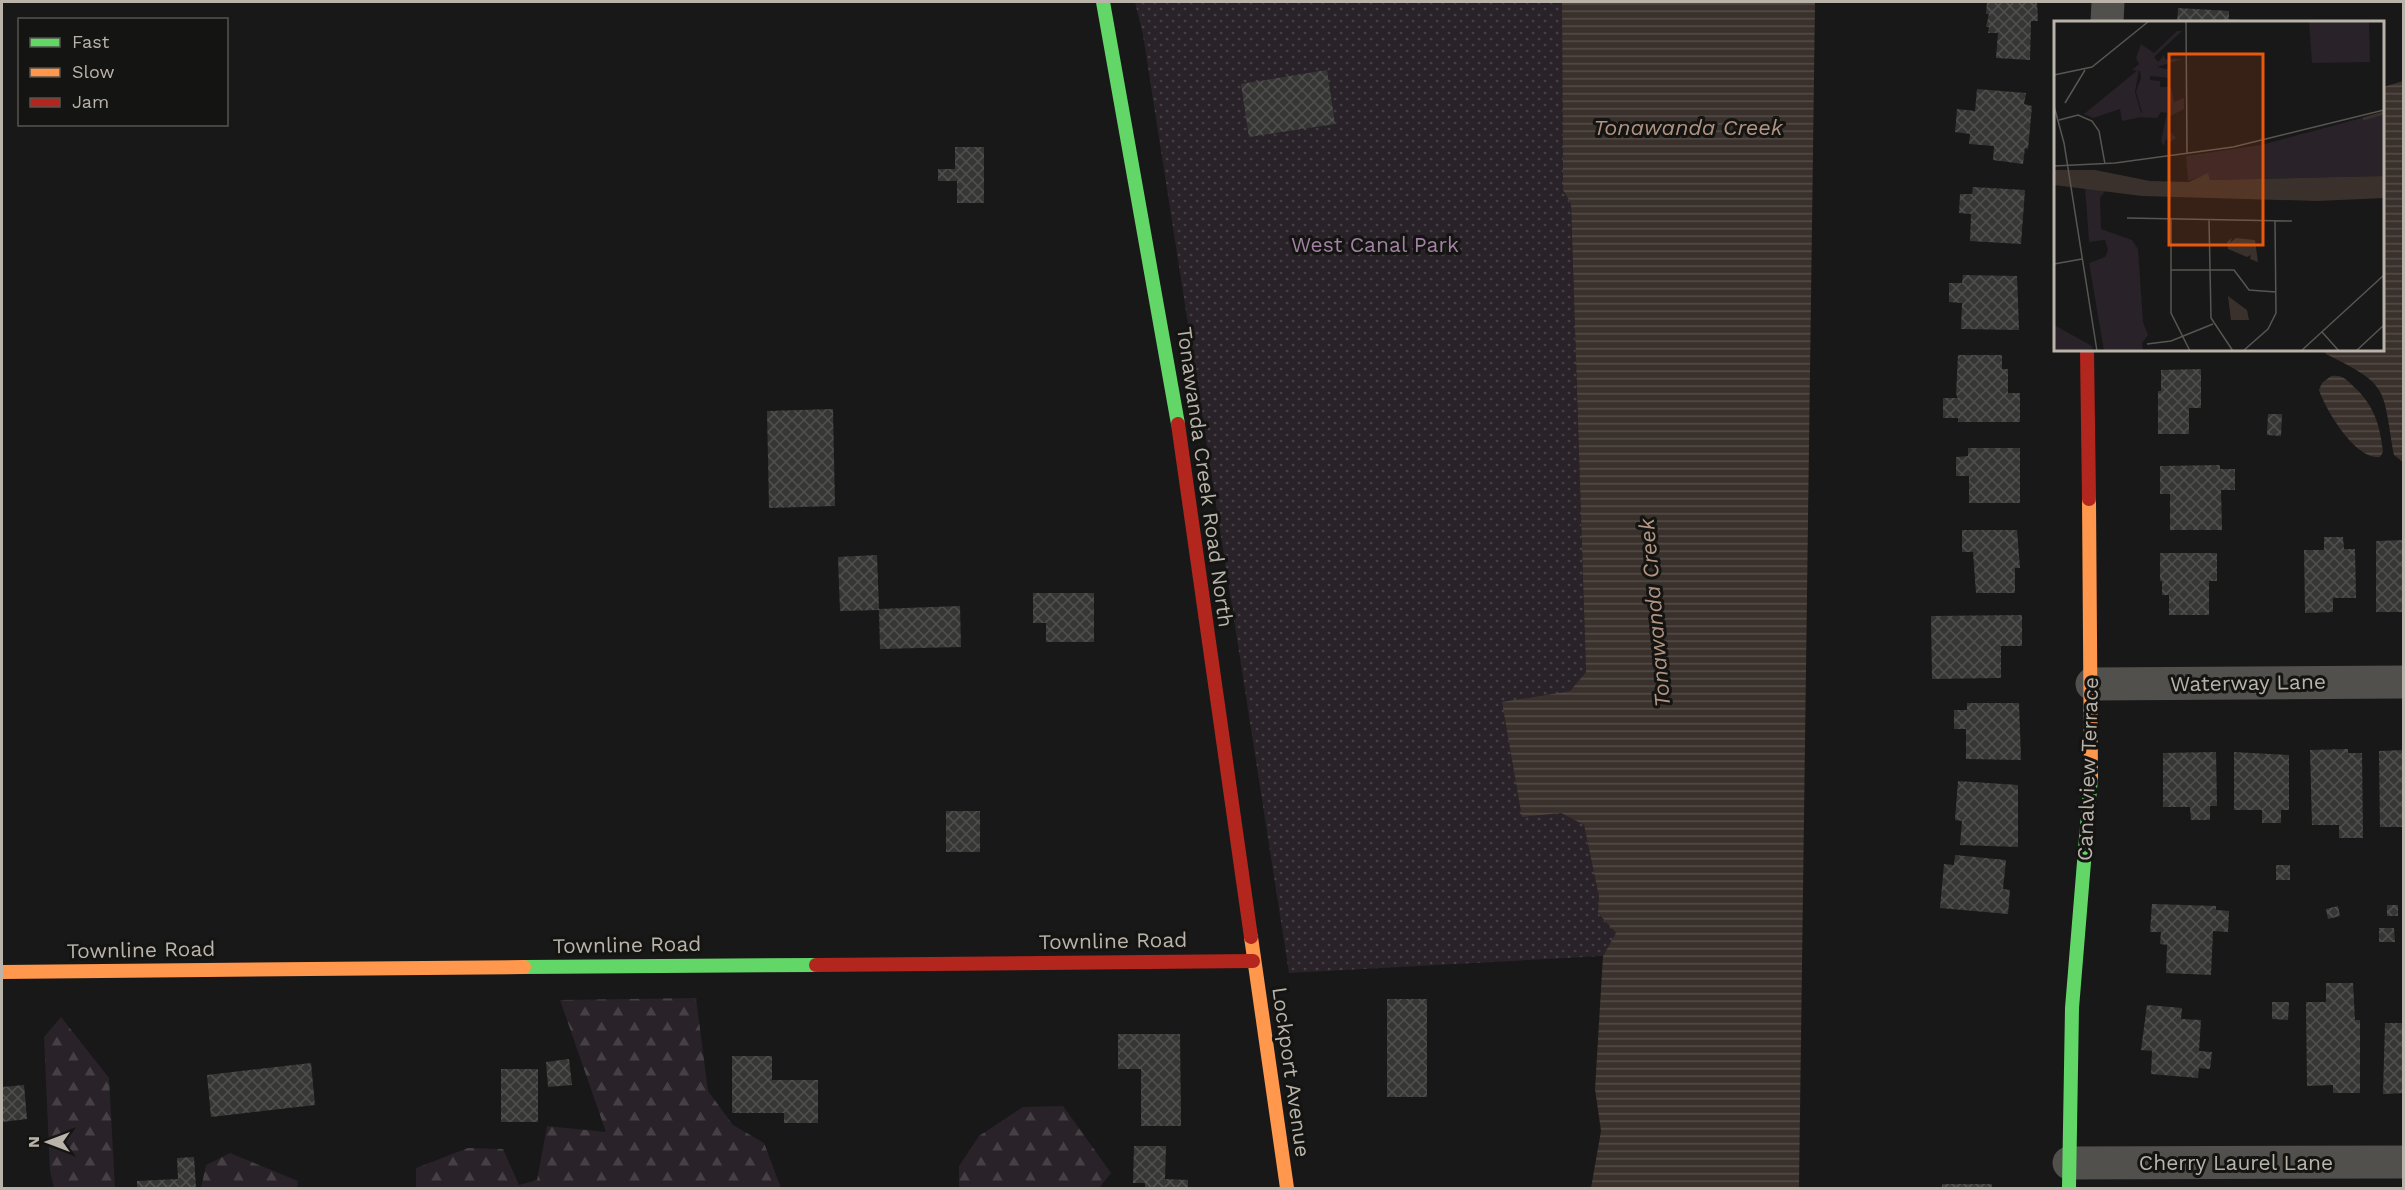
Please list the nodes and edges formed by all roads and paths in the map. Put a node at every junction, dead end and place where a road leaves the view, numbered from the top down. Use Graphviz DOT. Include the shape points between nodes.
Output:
graph roads {
  1 [pos="1103,2"];
  2 [pos="2108,2"];
  3 [pos="2107,21"];
  4 [pos="2086,351"];
  5 [pos="2403,682"];
  6 [pos="2092,684"];
  7 [pos="1253,961"];
  8 [pos="2,972"];
  9 [pos="2403,1162"];
  10 [pos="2068,1176"];
  11 [pos="1287,1188"];
  1 -- 7 [label="street, Tonawanda Creek Road North" via="1172,382"];
  2 -- 3 [label="street"];
  4 -- 6 [label="street, Canalview Terrace"];
  5 -- 6 [label="street, Waterway Lane"];
  6 -- 10 [label="street, Canalview Terrace" via="2090,815 2072,1008"];
  7 -- 8 [label="street, Townline Road"];
  7 -- 11 [label="street, Lockport Avenue"];
  9 -- 10 [label="street, Cherry Laurel Lane"];
}
